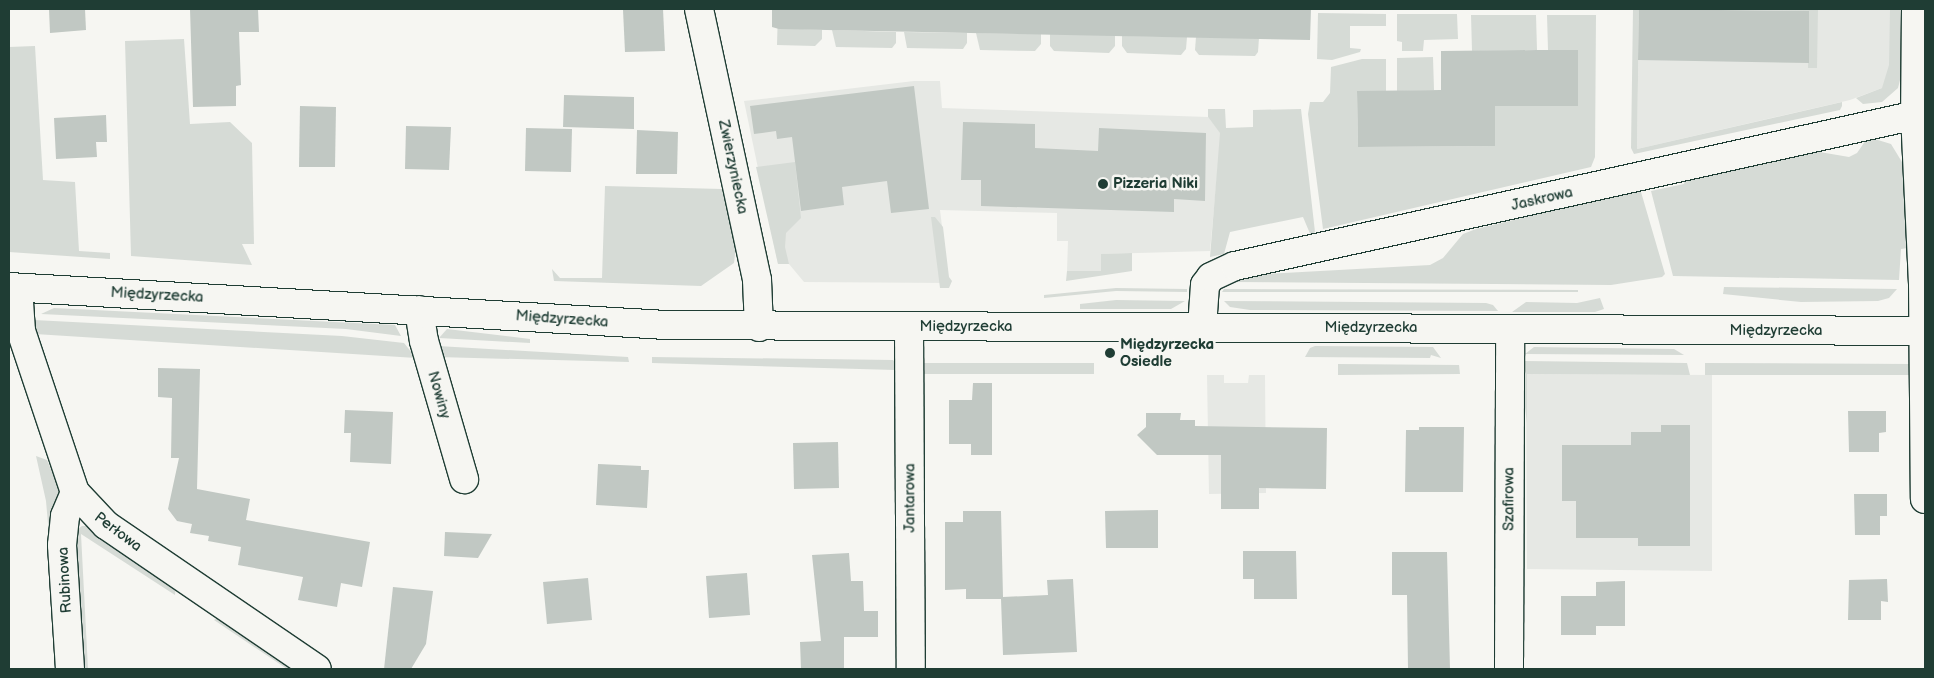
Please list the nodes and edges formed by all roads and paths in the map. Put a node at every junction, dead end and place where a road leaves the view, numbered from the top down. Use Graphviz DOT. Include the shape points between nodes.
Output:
graph roads {
  1 [pos="699,9"];
  2 [pos="1916,9"];
  3 [pos="1920,114"];
  4 [pos="13,287"];
  5 [pos="419,310"];
  6 [pos="758,327"];
  7 [pos="1202,327"];
  8 [pos="909,328"];
  9 [pos="1510,329"];
  10 [pos="1924,331"];
  11 [pos="464,479"];
  12 [pos="75,492"];
  13 [pos="1925,499"];
  14 [pos="70,669"];
  15 [pos="317,669"];
  16 [pos="911,669"];
  17 [pos="1509,669"];
  1 -- 6 [label="street, Zwierzyniecka" via="757,280"];
  2 -- 3 [label="street"];
  3 -- 7 [label="street, Jaskrowa" via="1235,266 1211,277 1205,285"];
  3 -- 10 [label="street"];
  4 -- 5 [label="street, Międzyrzecka"];
  4 -- 12 [label="street, Perłowa" via="21,331"];
  5 -- 6 [label="street, Międzyrzecka" via="636,324"];
  5 -- 11 [label="street, Nowiny" via="424,341"];
  6 -- 8 [label="street, Międzyrzecka"];
  7 -- 8 [label="street, Międzyrzecka"];
  7 -- 9 [label="street, Międzyrzecka"];
  8 -- 16 [label="street, Jantarowa"];
  9 -- 10 [label="street, Międzyrzecka"];
  9 -- 17 [label="street, Szafirowa"];
  10 -- 13 [label="street"];
  12 -- 14 [label="street, Rubinowa" via="65,516 62,545"];
  12 -- 15 [label="street, Perłowa" via="106,526"];
}
